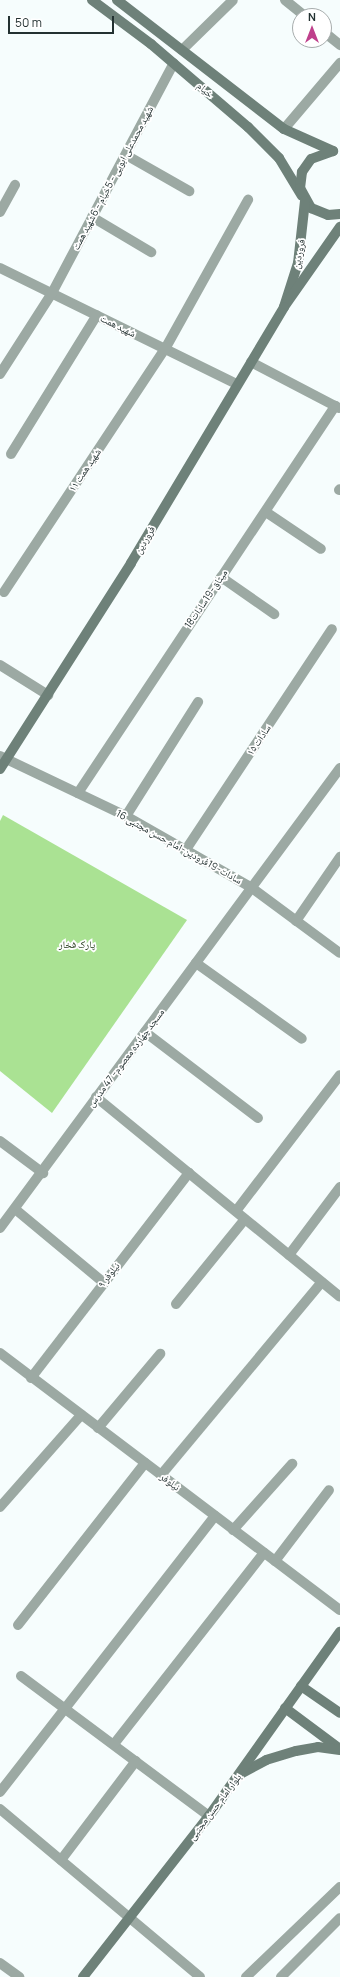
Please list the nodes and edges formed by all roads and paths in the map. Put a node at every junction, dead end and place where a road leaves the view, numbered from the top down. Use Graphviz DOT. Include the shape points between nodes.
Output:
graph roads {
  1 [pos="92,0"];
  2 [pos="117,0"];
  3 [pos="233,0"];
  4 [pos="285,0"];
  5 [pos="295,8"];
  6 [pos="332,38"];
  7 [pos="340,45"];
  8 [pos="182,50"];
  9 [pos="174,63"];
  10 [pos="340,63"];
  11 [pos="284,129"];
  12 [pos="338,151"];
  13 [pos="126,155"];
  14 [pos="14,185"];
  15 [pos="189,191"];
  16 [pos="304,198"];
  17 [pos="248,200"];
  18 [pos="0,212"];
  19 [pos="340,214"];
  20 [pos="92,217"];
  21 [pos="340,227"];
  22 [pos="152,252"];
  23 [pos="0,268"];
  24 [pos="52,293"];
  25 [pos="284,307"];
  26 [pos="97,315"];
  27 [pos="165,349"];
  28 [pos="251,362"];
  29 [pos="0,374"];
  30 [pos="237,384"];
  31 [pos="337,407"];
  32 [pos="11,454"];
  33 [pos="266,512"];
  34 [pos="321,549"];
  35 [pos="220,577"];
  36 [pos="4,592"];
  37 [pos="274,614"];
  38 [pos="332,629"];
  39 [pos="0,666"];
  40 [pos="48,694"];
  41 [pos="198,702"];
  42 [pos="3,758"];
  43 [pos="340,768"];
  44 [pos="0,770"];
  45 [pos="78,793"];
  46 [pos="126,816"];
  47 [pos="185,851"];
  48 [pos="340,857"];
  49 [pos="252,888"];
  50 [pos="296,922"];
  51 [pos="340,953"];
  52 [pos="196,963"];
  53 [pos="145,1032"];
  54 [pos="302,1039"];
  55 [pos="340,1075"];
  56 [pos="96,1097"];
  57 [pos="258,1118"];
  58 [pos="0,1141"];
  59 [pos="43,1173"];
  60 [pos="189,1173"];
  61 [pos="340,1187"];
  62 [pos="15,1209"];
  63 [pos="236,1211"];
  64 [pos="245,1219"];
  65 [pos="0,1228"];
  66 [pos="289,1255"];
  67 [pos="103,1282"];
  68 [pos="322,1282"];
  69 [pos="338,1291"];
  70 [pos="176,1304"];
  71 [pos="0,1353"];
  72 [pos="160,1354"];
  73 [pos="31,1378"];
  74 [pos="81,1415"];
  75 [pos="98,1428"];
  76 [pos="145,1463"];
  77 [pos="292,1464"];
  78 [pos="161,1475"];
  79 [pos="329,1490"];
  80 [pos="0,1507"];
  81 [pos="215,1516"];
  82 [pos="233,1530"];
  83 [pos="264,1553"];
  84 [pos="275,1561"];
  85 [pos="340,1610"];
  86 [pos="18,1625"];
  87 [pos="340,1636"];
  88 [pos="21,1676"];
  89 [pos="301,1686"];
  90 [pos="285,1708"];
  91 [pos="65,1710"];
  92 [pos="340,1714"];
  93 [pos="114,1744"];
  94 [pos="340,1749"];
  95 [pos="136,1761"];
  96 [pos="240,1774"];
  97 [pos="0,1792"];
  98 [pos="0,1809"];
  99 [pos="209,1816"];
  100 [pos="61,1860"];
  101 [pos="340,1887"];
  102 [pos="340,1918"];
  103 [pos="131,1919"];
  104 [pos="0,1963"];
  105 [pos="19,1977"];
  106 [pos="83,1977"];
  107 [pos="200,1977"];
  108 [pos="246,1977"];
  109 [pos="282,1977"];
  1 -- 9 [label="main road, خیام"];
  2 -- 8 [label="main road, خیام"];
  3 -- 8 [label="street"];
  4 -- 5 [label="street"];
  6 -- 7 [label="street"];
  8 -- 11 [label="main road, خیام"];
  9 -- 13 [label="street, شهید محمدعلی ابویی - 5خیام - 6شهید همت"];
  9 -- 16 [label="main road, خیام" via="279,158"];
  10 -- 11 [label="street"];
  11 -- 12 [label="main road, خیام"];
  12 -- 16 [label="main road, فروردین" via="318,155 305,165 300,180"];
  13 -- 15 [label="street"];
  13 -- 20 [label="street, شهید محمدعلی ابویی - 5خیام - 6شهید همت"];
  14 -- 18 [label="street"];
  16 -- 19 [label="main road" via="319,212"];
  16 -- 25 [label="main road, فروردین" via="298,264"];
  17 -- 27 [label="street, شهید همت ۱۱"];
  20 -- 22 [label="street"];
  20 -- 24 [label="street, شهید محمدعلی ابویی - 5خیام - 6شهید همت"];
  21 -- 25 [label="main road, فروردین"];
  23 -- 24 [label="street, شهید همت"];
  24 -- 26 [label="street, شهید همت"];
  24 -- 29 [label="street, شهید محمدعلی ابویی - 5خیام - 6شهید همت"];
  25 -- 28 [label="main road, فروردین"];
  26 -- 27 [label="street, شهید همت"];
  26 -- 32 [label="street"];
  27 -- 30 [label="street, شهید همت"];
  27 -- 36 [label="street, شهید همت ۱۱"];
  28 -- 30 [label="main road, فروردین"];
  28 -- 31 [label="street"];
  30 -- 40 [label="main road, فروردین" via="131,563"];
  31 -- 33 [label="street, 18میثاق-19سادات"];
  33 -- 34 [label="street"];
  33 -- 35 [label="street, 18میثاق-19سادات"];
  35 -- 37 [label="street"];
  35 -- 45 [label="street, 18میثاق-19سادات"];
  38 -- 47 [label="street, سادات ۱۵"];
  39 -- 40 [label="street"];
  40 -- 42 [label="main road, فروردین"];
  41 -- 46 [label="street"];
  42 -- 44 [label="main road, فروردین"];
  42 -- 45 [label="street, سادات-19فرودین-امام حسن مجتبی 16"];
  43 -- 49 [label="street, مسجد چهارده معصوم- 47 مدرس"];
  45 -- 46 [label="street, سادات-19فرودین-امام حسن مجتبی 16"];
  46 -- 47 [label="street, سادات-19فرودین-امام حسن مجتبی 16"];
  47 -- 49 [label="street, سادات-19فرودین-امام حسن مجتبی 16"];
  48 -- 50 [label="street"];
  49 -- 50 [label="street, سادات-19فرودین-امام حسن مجتبی 16"];
  49 -- 52 [label="street, مسجد چهارده معصوم- 47 مدرس"];
  50 -- 51 [label="street, سادات-19فرودین-امام حسن مجتبی 16"];
  52 -- 53 [label="street, مسجد چهارده معصوم- 47 مدرس"];
  52 -- 54 [label="street"];
  53 -- 56 [label="street, مسجد چهارده معصوم- 47 مدرس"];
  53 -- 57 [label="street"];
  55 -- 63 [label="street"];
  56 -- 59 [label="street, مسجد چهارده معصوم- 47 مدرس"];
  56 -- 60 [label="street"];
  58 -- 59 [label="street"];
  59 -- 62 [label="street, مسجد چهارده معصوم- 47 مدرس"];
  60 -- 63 [label="street"];
  60 -- 67 [label="street, نیلوفر ۹"];
  61 -- 66 [label="street"];
  62 -- 65 [label="street, مسجد چهارده معصوم- 47 مدرس"];
  62 -- 67 [label="street"];
  63 -- 64 [label="street"];
  64 -- 66 [label="street"];
  64 -- 70 [label="street"];
  66 -- 68 [label="street"];
  67 -- 73 [label="street, نیلوفر ۹"];
  68 -- 69 [label="street"];
  68 -- 78 [label="street"];
  71 -- 73 [label="street, نیلوفر"];
  72 -- 75 [label="street"];
  73 -- 74 [label="street, نیلوفر"];
  74 -- 75 [label="street, نیلوفر"];
  74 -- 80 [label="street"];
  75 -- 76 [label="street, نیلوفر"];
  76 -- 78 [label="street, نیلوفر"];
  76 -- 86 [label="street"];
  77 -- 82 [label="street"];
  78 -- 81 [label="street, نیلوفر"];
  79 -- 84 [label="street"];
  81 -- 82 [label="street, نیلوفر"];
  81 -- 91 [label="street"];
  82 -- 83 [label="street, نیلوفر"];
  83 -- 84 [label="street, نیلوفر"];
  83 -- 93 [label="street"];
  84 -- 85 [label="street, نیلوفر"];
  87 -- 89 [label="main road, بلوار امام حسن مجتبی"];
  88 -- 91 [label="street"];
  89 -- 90 [label="main road, بلوار امام حسن مجتبی"];
  89 -- 92 [label="main road"];
  90 -- 94 [label="main road"];
  90 -- 96 [label="main road, بلوار امام حسن مجتبی"];
  91 -- 93 [label="street"];
  91 -- 97 [label="street"];
  93 -- 95 [label="street"];
  94 -- 96 [label="main road" via="318,1747 296,1750 266,1760"];
  95 -- 99 [label="street"];
  95 -- 100 [label="street"];
  96 -- 99 [label="main road, بلوار امام حسن مجتبی"];
  98 -- 100 [label="street"];
  99 -- 103 [label="main road, بلوار امام حسن مجتبی"];
  100 -- 103 [label="street"];
  101 -- 108 [label="street"];
  102 -- 109 [label="street"];
  103 -- 106 [label="main road, بلوار امام حسن مجتبی"];
  103 -- 107 [label="street"];
  104 -- 105 [label="street"];
}
